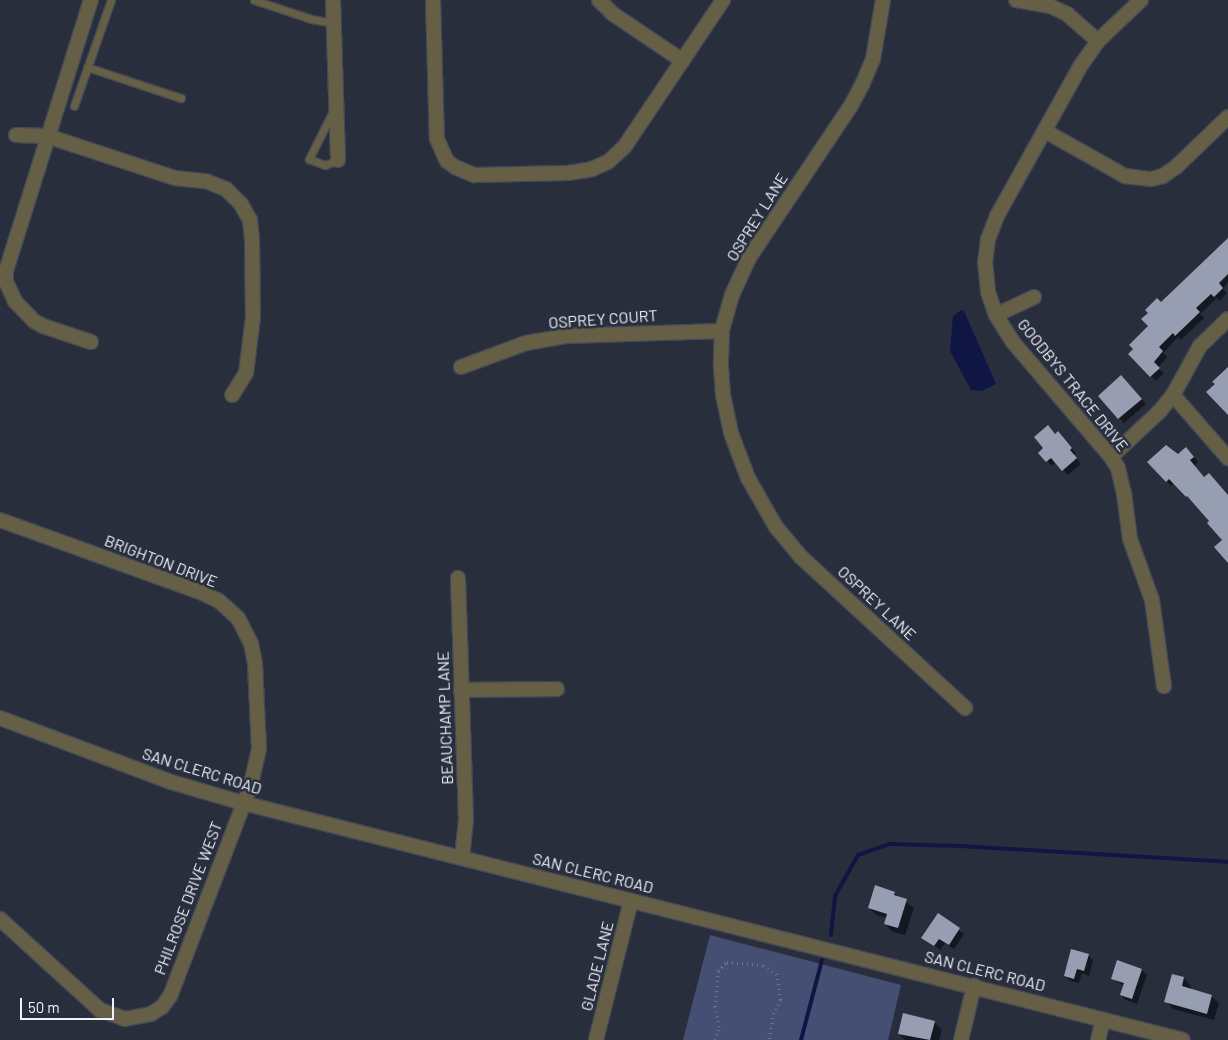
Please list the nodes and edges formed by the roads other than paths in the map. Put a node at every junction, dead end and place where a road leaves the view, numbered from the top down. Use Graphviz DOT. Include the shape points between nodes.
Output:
graph roads {
  1 [pos="92,0"];
  2 [pos="111,0"];
  3 [pos="254,0"];
  4 [pos="333,0"];
  5 [pos="433,0"];
  6 [pos="599,0"];
  7 [pos="723,0"];
  8 [pos="883,0"];
  9 [pos="1016,0"];
  10 [pos="1141,0"];
  11 [pos="334,23"];
  12 [pos="1098,41"];
  13 [pos="683,61"];
  14 [pos="87,67"];
  15 [pos="181,98"];
  16 [pos="336,104"];
  17 [pos="74,106"];
  18 [pos="1228,117"];
  19 [pos="1044,131"];
  20 [pos="16,135"];
  21 [pos="47,136"];
  22 [pos="338,160"];
  23 [pos="5,292"];
  24 [pos="1034,297"];
  25 [pos="996,315"];
  26 [pos="1228,319"];
  27 [pos="722,331"];
  28 [pos="91,342"];
  29 [pos="461,367"];
  30 [pos="232,395"];
  31 [pos="1173,396"];
  32 [pos="1111,457"];
  33 [pos="1228,458"];
  34 [pos="0,520"];
  35 [pos="458,578"];
  36 [pos="1164,686"];
  37 [pos="556,689"];
  38 [pos="461,690"];
  39 [pos="965,708"];
  40 [pos="0,718"];
  41 [pos="243,803"];
  42 [pos="462,858"];
  43 [pos="632,901"];
  44 [pos="0,919"];
  45 [pos="974,986"];
  46 [pos="1102,1020"];
  47 [pos="596,1040"];
  48 [pos="961,1040"];
  49 [pos="1098,1040"];
  50 [pos="1183,1040"];
  1 -- 21 [label="street"];
  2 -- 14 [label="lane"];
  3 -- 11 [label="lane" via="311,19"];
  4 -- 11 [label="street"];
  5 -- 13 [label="street" via="437,140 447,161 455,168 474,175 592,170 612,159 625,146"];
  6 -- 13 [label="street" via="613,14"];
  7 -- 13 [label="street"];
  8 -- 27 [label="street, OSPREY LANE" via="873,59 863,83 749,258 732,295"];
  9 -- 12 [label="street" via="1050,6 1067,14"];
  10 -- 12 [label="street, GOODBYS TRACE DRIVE"];
  11 -- 16 [label="street"];
  12 -- 19 [label="street, GOODBYS TRACE DRIVE"];
  14 -- 15 [label="lane"];
  14 -- 17 [label="lane"];
  16 -- 22 [label="street"];
  16 -- 22 [label="lane" via="309,159 325,165"];
  18 -- 19 [label="street" via="1176,167 1151,179 1125,176"];
  19 -- 25 [label="street, GOODBYS TRACE DRIVE" via="997,216 988,239 985,269"];
  20 -- 21 [label="street"];
  21 -- 23 [label="street" via="7,260"];
  21 -- 30 [label="street" via="175,178 206,181 226,189 241,204 250,220 252,238 253,317 246,373"];
  23 -- 28 [label="street" via="34,321"];
  24 -- 25 [label="street"];
  25 -- 32 [label="street, GOODBYS TRACE DRIVE" via="1012,341"];
  26 -- 31 [label="street" via="1200,346"];
  27 -- 29 [label="street, OSPREY COURT" via="565,336 526,343"];
  27 -- 39 [label="street, OSPREY LANE" via="723,395 732,433 748,478 772,521 801,557"];
  31 -- 32 [label="street"];
  31 -- 33 [label="street"];
  32 -- 36 [label="street, GOODBYS TRACE DRIVE" via="1118,468 1124,493 1130,539 1152,600"];
  34 -- 41 [label="street, BRIGHTON DRIVE" via="200,592 238,618 251,643 259,749"];
  35 -- 38 [label="street, BEAUCHAMP LANE"];
  37 -- 38 [label="street"];
  38 -- 42 [label="street, BEAUCHAMP LANE" via="466,820"];
  40 -- 41 [label="street, SAN CLERC ROAD" via="171,782"];
  41 -- 42 [label="street, SAN CLERC ROAD"];
  41 -- 44 [label="street, PHILROSE DRIVE WEST" via="170,996 162,1007 138,1018 125,1019 100,1010"];
  42 -- 43 [label="street, SAN CLERC ROAD"];
  43 -- 45 [label="street, SAN CLERC ROAD"];
  43 -- 47 [label="street, GLADE LANE"];
  45 -- 46 [label="street, SAN CLERC ROAD"];
  45 -- 48 [label="street"];
  46 -- 49 [label="street"];
  46 -- 50 [label="street, SAN CLERC ROAD"];
}
